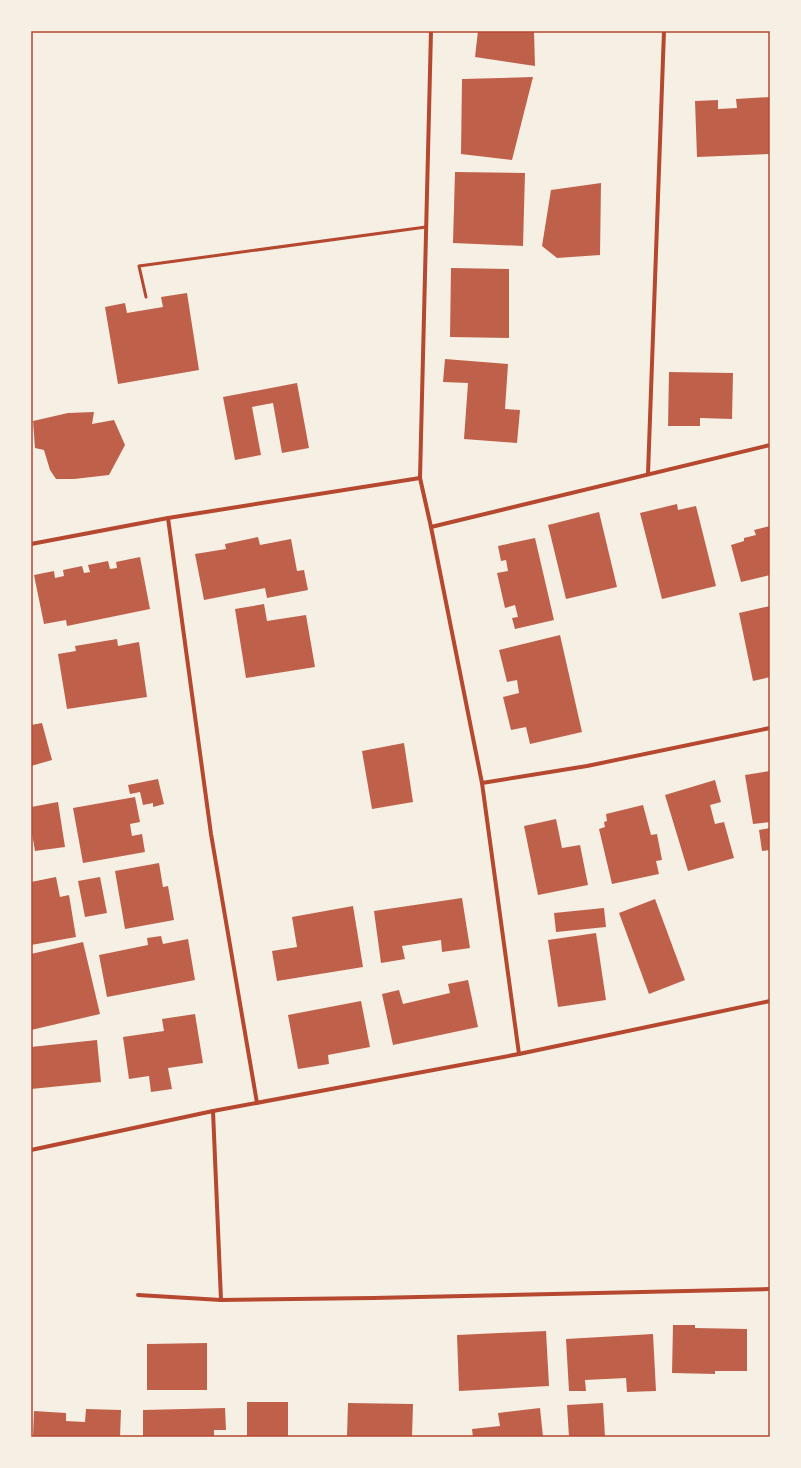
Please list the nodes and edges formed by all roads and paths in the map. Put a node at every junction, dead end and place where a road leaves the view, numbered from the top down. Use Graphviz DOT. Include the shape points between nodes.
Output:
graph roads {
  1 [pos="431,31"];
  2 [pos="664,31"];
  3 [pos="426,227"];
  4 [pos="146,297"];
  5 [pos="770,445"];
  6 [pos="648,474"];
  7 [pos="420,478"];
  8 [pos="168,518"];
  9 [pos="431,527"];
  10 [pos="31,544"];
  11 [pos="770,728"];
  12 [pos="482,783"];
  13 [pos="770,1001"];
  14 [pos="519,1054"];
  15 [pos="257,1103"];
  16 [pos="214,1111"];
  17 [pos="31,1150"];
  18 [pos="770,1289"];
  19 [pos="138,1295"];
  20 [pos="221,1300"];
  1 -- 3 [label="street"];
  2 -- 6 [label="street"];
  3 -- 4 [label="lane" via="139,266"];
  3 -- 7 [label="street"];
  5 -- 6 [label="street"];
  6 -- 9 [label="street"];
  7 -- 8 [label="street"];
  7 -- 9 [label="street"];
  8 -- 10 [label="street"];
  8 -- 15 [label="street" via="211,834"];
  9 -- 12 [label="street"];
  11 -- 12 [label="street" via="587,766"];
  12 -- 14 [label="street"];
  13 -- 14 [label="street"];
  14 -- 15 [label="street"];
  15 -- 16 [label="street"];
  16 -- 17 [label="street"];
  16 -- 20 [label="street"];
  18 -- 20 [label="street"];
  19 -- 20 [label="street"];
}
